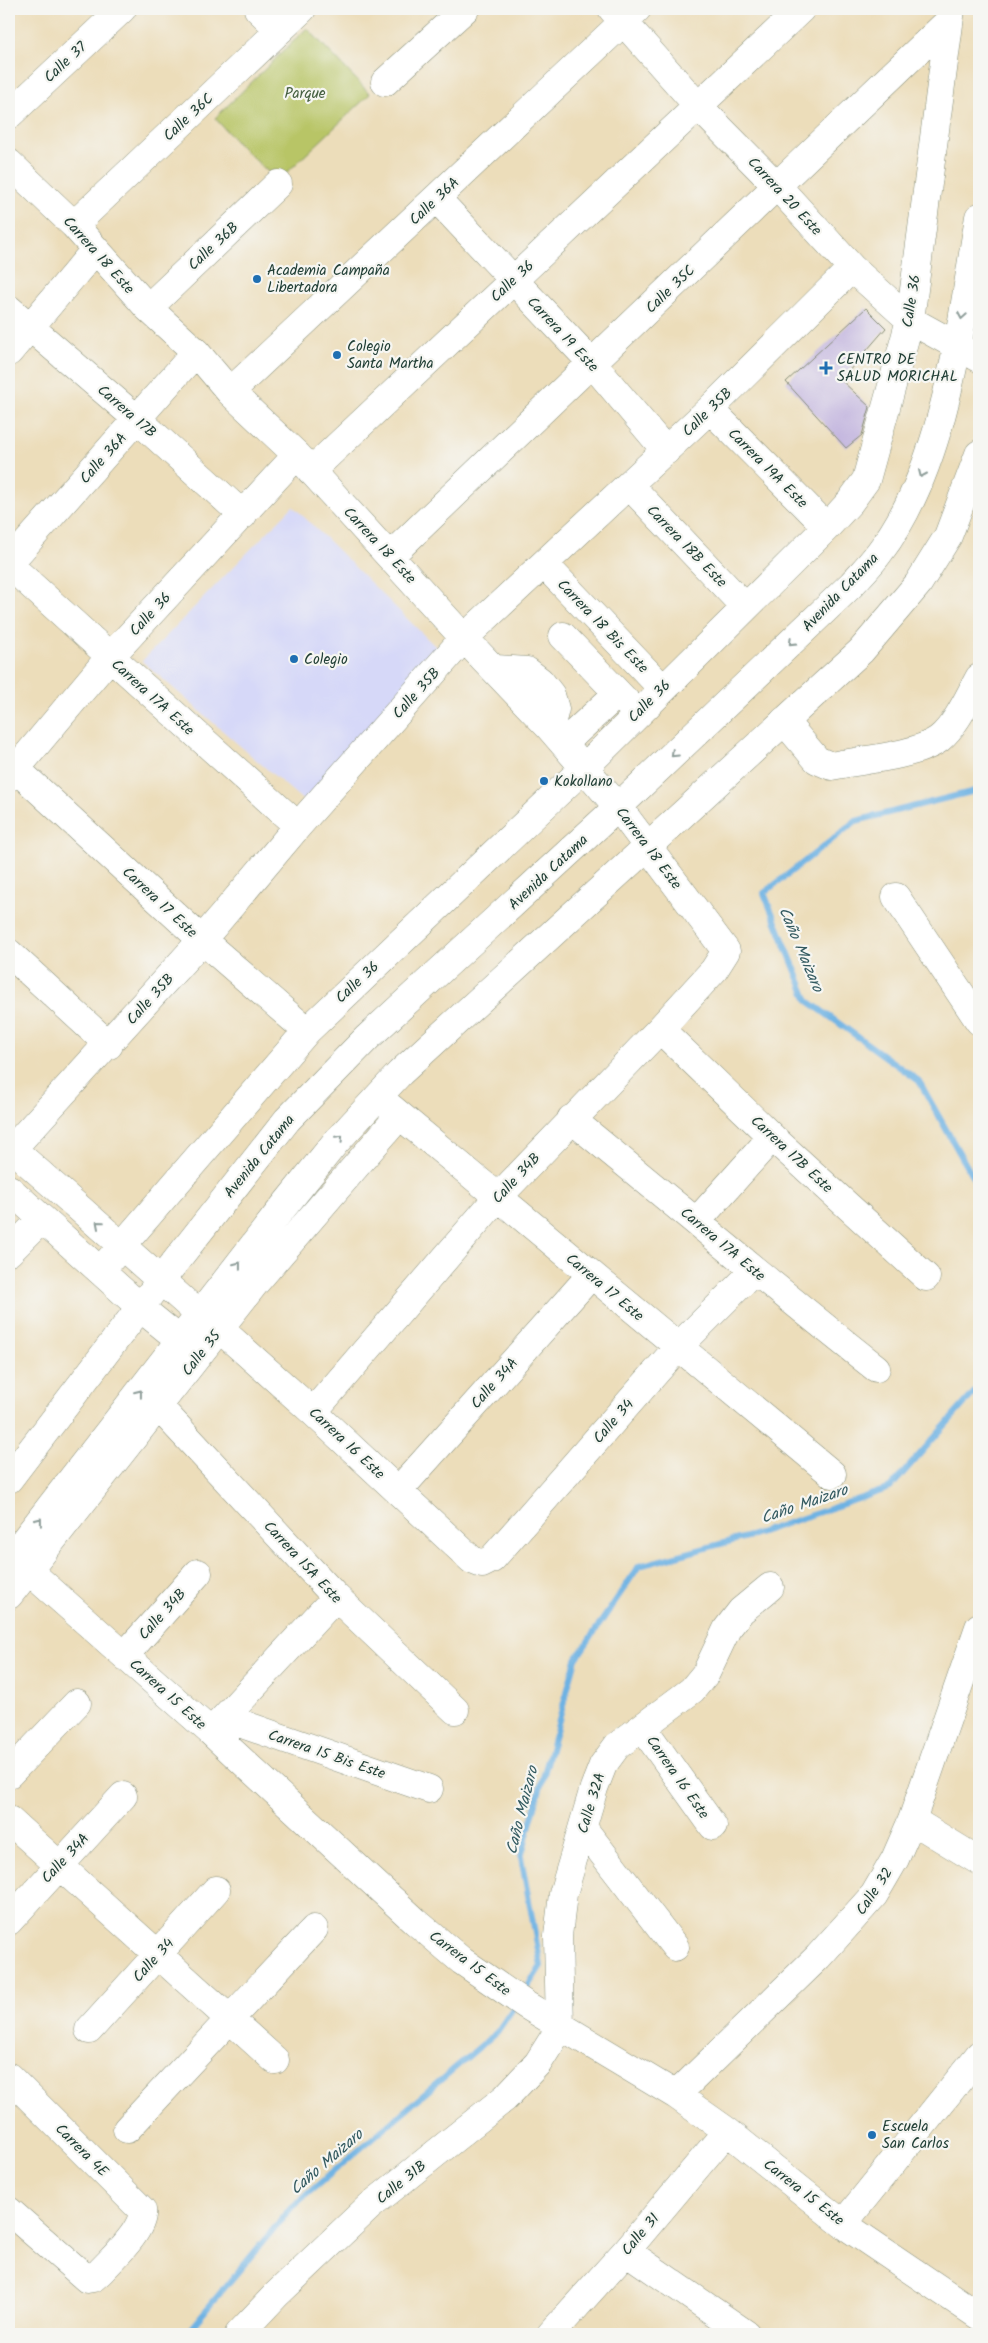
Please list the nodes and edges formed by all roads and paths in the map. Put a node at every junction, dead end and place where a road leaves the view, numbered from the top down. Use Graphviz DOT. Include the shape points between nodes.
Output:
graph roads {
  1 [pos="122,9"];
  2 [pos="258,9"];
  3 [pos="302,9"];
  4 [pos="465,9"];
  5 [pos="801,9"];
  6 [pos="624,13"];
  7 [pos="950,15"];
  8 [pos="280,30"];
  9 [pos="386,82"];
  10 [pos="698,106"];
  11 [pos="9,115"];
  12 [pos="9,163"];
  13 [pos="278,184"];
  14 [pos="777,186"];
  15 [pos="437,199"];
  16 [pos="979,217"];
  17 [pos="74,225"];
  18 [pos="95,250"];
  19 [pos="852,268"];
  20 [pos="513,280"];
  21 [pos="148,308"];
  22 [pos="9,310"];
  23 [pos="910,320"];
  24 [pos="30,328"];
  25 [pos="9,352"];
  26 [pos="196,352"];
  27 [pos="968,352"];
  28 [pos="592,364"];
  29 [pos="230,392"];
  30 [pos="710,409"];
  31 [pos="137,419"];
  32 [pos="666,451"];
  33 [pos="979,454"];
  34 [pos="304,463"];
  35 [pos="629,485"];
  36 [pos="243,515"];
  37 [pos="826,527"];
  38 [pos="390,556"];
  39 [pos="9,564"];
  40 [pos="544,564"];
  41 [pos="745,607"];
  42 [pos="563,636"];
  43 [pos="464,638"];
  44 [pos="109,658"];
  45 [pos="979,678"];
  46 [pos="662,688"];
  47 [pos="617,694"];
  48 [pos="637,713"];
  49 [pos="784,721"];
  50 [pos="557,736"];
  51 [pos="585,767"];
  52 [pos="12,773"];
  53 [pos="618,807"];
  54 [pos="298,826"];
  55 [pos="647,847"];
  56 [pos="896,897"];
  57 [pos="202,940"];
  58 [pos="726,951"];
  59 [pos="9,953"];
  60 [pos="979,1021"];
  61 [pos="660,1030"];
  62 [pos="307,1031"];
  63 [pos="109,1045"];
  64 [pos="379,1098"];
  65 [pos="399,1116"];
  66 [pos="571,1119"];
  67 [pos="772,1136"];
  68 [pos="10,1148"];
  69 [pos="9,1189"];
  70 [pos="498,1198"];
  71 [pos="42,1219"];
  72 [pos="697,1221"];
  73 [pos="121,1244"];
  74 [pos="9,1252"];
  75 [pos="100,1270"];
  76 [pos="754,1271"];
  77 [pos="591,1275"];
  78 [pos="926,1277"];
  79 [pos="161,1280"];
  80 [pos="140,1306"];
  81 [pos="210,1322"];
  82 [pos="180,1340"];
  83 [pos="678,1347"];
  84 [pos="876,1368"];
  85 [pos="159,1407"];
  86 [pos="313,1412"];
  87 [pos="832,1474"];
  88 [pos="9,1479"];
  89 [pos="398,1491"];
  90 [pos="15,1559"];
  91 [pos="472,1560"];
  92 [pos="198,1572"];
  93 [pos="770,1587"];
  94 [pos="9,1595"];
  95 [pos="336,1597"];
  96 [pos="979,1627"];
  97 [pos="125,1654"];
  98 [pos="77,1703"];
  99 [pos="455,1710"];
  100 [pos="218,1725"];
  101 [pos="643,1728"];
  102 [pos="9,1774"];
  103 [pos="429,1789"];
  104 [pos="123,1796"];
  105 [pos="9,1820"];
  106 [pos="912,1820"];
  107 [pos="713,1826"];
  108 [pos="583,1828"];
  109 [pos="979,1861"];
  110 [pos="58,1865"];
  111 [pos="216,1890"];
  112 [pos="9,1921"];
  113 [pos="314,1929"];
  114 [pos="675,1947"];
  115 [pos="157,1955"];
  116 [pos="229,2019"];
  117 [pos="560,2028"];
  118 [pos="89,2030"];
  119 [pos="979,2055"];
  120 [pos="275,2060"];
  121 [pos="9,2077"];
  122 [pos="676,2095"];
  123 [pos="127,2129"];
  124 [pos="727,2131"];
  125 [pos="9,2211"];
  126 [pos="843,2224"];
  127 [pos="626,2252"];
  128 [pos="979,2316"];
  129 [pos="238,2334"];
  130 [pos="550,2334"];
  131 [pos="746,2334"];
  1 -- 11 [label="street, Calle 37"];
  2 -- 8 [label="street"];
  3 -- 8 [label="street, Calle 36C"];
  4 -- 9 [label="street"];
  5 -- 10 [label="street, Calle 36"];
  6 -- 10 [label="street, Carrera 20 Este"];
  6 -- 15 [label="street, Calle 36A"];
  7 -- 14 [label="street, Calle 35C"];
  7 -- 23 [label="street, Calle 36"];
  8 -- 17 [label="street, Calle 36C"];
  10 -- 14 [label="street, Carrera 20 Este"];
  10 -- 20 [label="street, Calle 36"];
  12 -- 17 [label="street, Carrera 18 Este"];
  13 -- 21 [label="street, Calle 36B"];
  14 -- 19 [label="street, Carrera 20 Este"];
  14 -- 28 [label="street, Calle 35C"];
  15 -- 20 [label="street, Carrera 19 Este"];
  15 -- 29 [label="street, Calle 36A"];
  16 -- 27 [label="street, Avenida Catama, one-way"];
  17 -- 18 [label="street, Carrera 18 Este"];
  18 -- 21 [label="street, Carrera 18 Este"];
  18 -- 24 [label="street"];
  19 -- 23 [label="street, Carrera 20 Este"];
  19 -- 30 [label="street, Calle 35B"];
  20 -- 28 [label="street, Carrera 19 Este"];
  20 -- 34 [label="street, Calle 36"];
  21 -- 26 [label="street, Carrera 18 Este"];
  22 -- 24 [label="street, Carrera 17B"];
  23 -- 27 [label="street, Carrera 20 Este"];
  23 -- 37 [label="street, Calle 36" via="866,480"];
  24 -- 25 [label="street"];
  24 -- 31 [label="street, Carrera 17B"];
  26 -- 29 [label="street, Carrera 18 Este"];
  26 -- 31 [label="street, Calle 36A"];
  27 -- 53 [label="street, Avenida Catama, one-way" via="927,463 904,513 880,553"];
  28 -- 32 [label="street, Carrera 19 Este"];
  28 -- 38 [label="street, Calle 35C"];
  29 -- 34 [label="street, Carrera 18 Este"];
  30 -- 32 [label="street, Calle 35B"];
  30 -- 37 [label="street, Carrera 19A Este"];
  31 -- 36 [label="street, Carrera 17B"];
  31 -- 39 [label="street, Calle 36A"];
  32 -- 35 [label="street, Calle 35B"];
  33 -- 49 [label="street" via="948,536 918,584 860,651"];
  34 -- 36 [label="street, Calle 36"];
  34 -- 38 [label="street, Carrera 18 Este"];
  35 -- 40 [label="street, Calle 35B"];
  35 -- 41 [label="street, Carrera 18B Este"];
  36 -- 44 [label="street, Calle 36"];
  37 -- 41 [label="street, Calle 36"];
  38 -- 43 [label="street, Carrera 18 Este"];
  39 -- 44 [label="street, Carrera 17A Este"];
  40 -- 43 [label="street, Calle 35B"];
  40 -- 46 [label="street, Carrera 18 Bis Este"];
  41 -- 46 [label="street, Calle 36"];
  42 -- 47 [label="street"];
  43 -- 50 [label="street, Carrera 18 Este"];
  43 -- 54 [label="street, Calle 35B"];
  44 -- 52 [label="street, Calle 36"];
  44 -- 54 [label="street, Carrera 17A Este"];
  45 -- 49 [label="street" via="954,721 939,738 920,749 831,766 817,760"];
  46 -- 48 [label="street, Calle 36"];
  47 -- 48 [label="street"];
  47 -- 50 [label="street"];
  48 -- 51 [label="street, Calle 36"];
  49 -- 55 [label="street"];
  50 -- 51 [label="street, Carrera 18 Este"];
  51 -- 53 [label="street, Carrera 18 Este"];
  51 -- 62 [label="street, Calle 36"];
  52 -- 57 [label="street, Carrera 17 Este"];
  53 -- 55 [label="street, Carrera 18 Este"];
  53 -- 79 [label="street, Avenida Catama" via="367,1038 287,1120"];
  54 -- 57 [label="street, Calle 35B"];
  55 -- 58 [label="street, Carrera 18 Este"];
  55 -- 64 [label="street" via="451,1025 400,1073"];
  56 -- 60 [label="street"];
  57 -- 62 [label="street, Carrera 17 Este"];
  57 -- 63 [label="street, Calle 35B"];
  58 -- 61 [label="street, Calle 34B" via="714,970"];
  59 -- 63 [label="street"];
  61 -- 66 [label="street, Calle 34B"];
  61 -- 67 [label="street, Carrera 17B Este"];
  62 -- 73 [label="street, Calle 36"];
  63 -- 68 [label="street, Calle 35B"];
  64 -- 65 [label="street, Carrera 17 Este"];
  81 -- 64 [label="street, one-way" via="336,1143"];
  65 -- 70 [label="street, Carrera 17 Este"];
  65 -- 81 [label="street, Calle 35" via="308,1220"];
  66 -- 70 [label="street, Calle 34B"];
  66 -- 72 [label="street, Carrera 17A Este"];
  67 -- 72 [label="street"];
  67 -- 78 [label="street, Carrera 17B Este"];
  73 -- 68 [label="street, Carrera 16 Este, one-way"];
  69 -- 71 [label="street"];
  70 -- 77 [label="street, Carrera 17 Este"];
  70 -- 86 [label="street, Calle 34B"];
  71 -- 74 [label="street"];
  71 -- 75 [label="street"];
  72 -- 76 [label="street, Carrera 17A Este"];
  73 -- 75 [label="street, Calle 36"];
  73 -- 79 [label="street, Carrera 16 Este"];
  75 -- 80 [label="street"];
  76 -- 83 [label="street, Calle 34"];
  76 -- 84 [label="street, Carrera 17A Este"];
  77 -- 83 [label="street, Carrera 17 Este"];
  77 -- 89 [label="street, Calle 34A"];
  79 -- 80 [label="street, Avenida Catama"];
  79 -- 81 [label="street, Carrera 16 Este"];
  80 -- 82 [label="street"];
  80 -- 88 [label="street, Avenida Catama"];
  81 -- 82 [label="street"];
  81 -- 85 [label="street, Calle 35"];
  81 -- 86 [label="street, Carrera 16 Este"];
  90 -- 82 [label="street, one-way"];
  83 -- 87 [label="street, Carrera 17 Este"];
  83 -- 91 [label="street, Calle 34" via="492,1559 482,1564"];
  85 -- 90 [label="street, Calle 35"];
  85 -- 95 [label="street, Carrera 15A Este"];
  86 -- 89 [label="street, Carrera 16 Este"];
  89 -- 91 [label="street, Carrera 16 Este"];
  90 -- 94 [label="street, Calle 35"];
  90 -- 97 [label="street, Carrera 15 Este"];
  92 -- 97 [label="street, Calle 34B"];
  93 -- 101 [label="street, Calle 32A" via="741,1611 727,1629 706,1673 692,1690"];
  95 -- 99 [label="street, Carrera 15A Este"];
  95 -- 100 [label="street"];
  96 -- 106 [label="street, Calle 32"];
  97 -- 100 [label="street, Carrera 15 Este"];
  98 -- 102 [label="street"];
  100 -- 103 [label="street, Carrera 15 Bis Este"];
  100 -- 117 [label="street, Carrera 15 Este" via="408,1914 462,1960"];
  101 -- 107 [label="street, Carrera 16 Este"];
  101 -- 108 [label="street, Calle 32A" via="618,1746 603,1764"];
  104 -- 110 [label="street, Calle 34A"];
  105 -- 110 [label="street"];
  106 -- 109 [label="street"];
  106 -- 122 [label="street, Calle 32" via="874,1895 850,1924"];
  108 -- 114 [label="street"];
  108 -- 117 [label="street, Calle 32A" via="563,1894 558,1936"];
  110 -- 112 [label="street, Calle 34A"];
  110 -- 115 [label="street"];
  111 -- 115 [label="street, Calle 34"];
  113 -- 116 [label="street"];
  115 -- 116 [label="street"];
  115 -- 118 [label="street, Calle 34"];
  116 -- 120 [label="street"];
  116 -- 123 [label="street"];
  117 -- 122 [label="street, Carrera 15 Este"];
  117 -- 129 [label="street, Calle 31B" via="538,2063 505,2098 370,2206"];
  119 -- 126 [label="street"];
  121 -- 125 [label="street, Carrera 4E" via="142,2210 143,2217 139,2227 100,2272 87,2279"];
  122 -- 124 [label="street, Carrera 15 Este"];
  124 -- 126 [label="street, Carrera 15 Este"];
  124 -- 127 [label="street, Calle 31"];
  126 -- 128 [label="street, Carrera 15 Este"];
  127 -- 130 [label="street, Calle 31"];
  127 -- 131 [label="street"];
}
